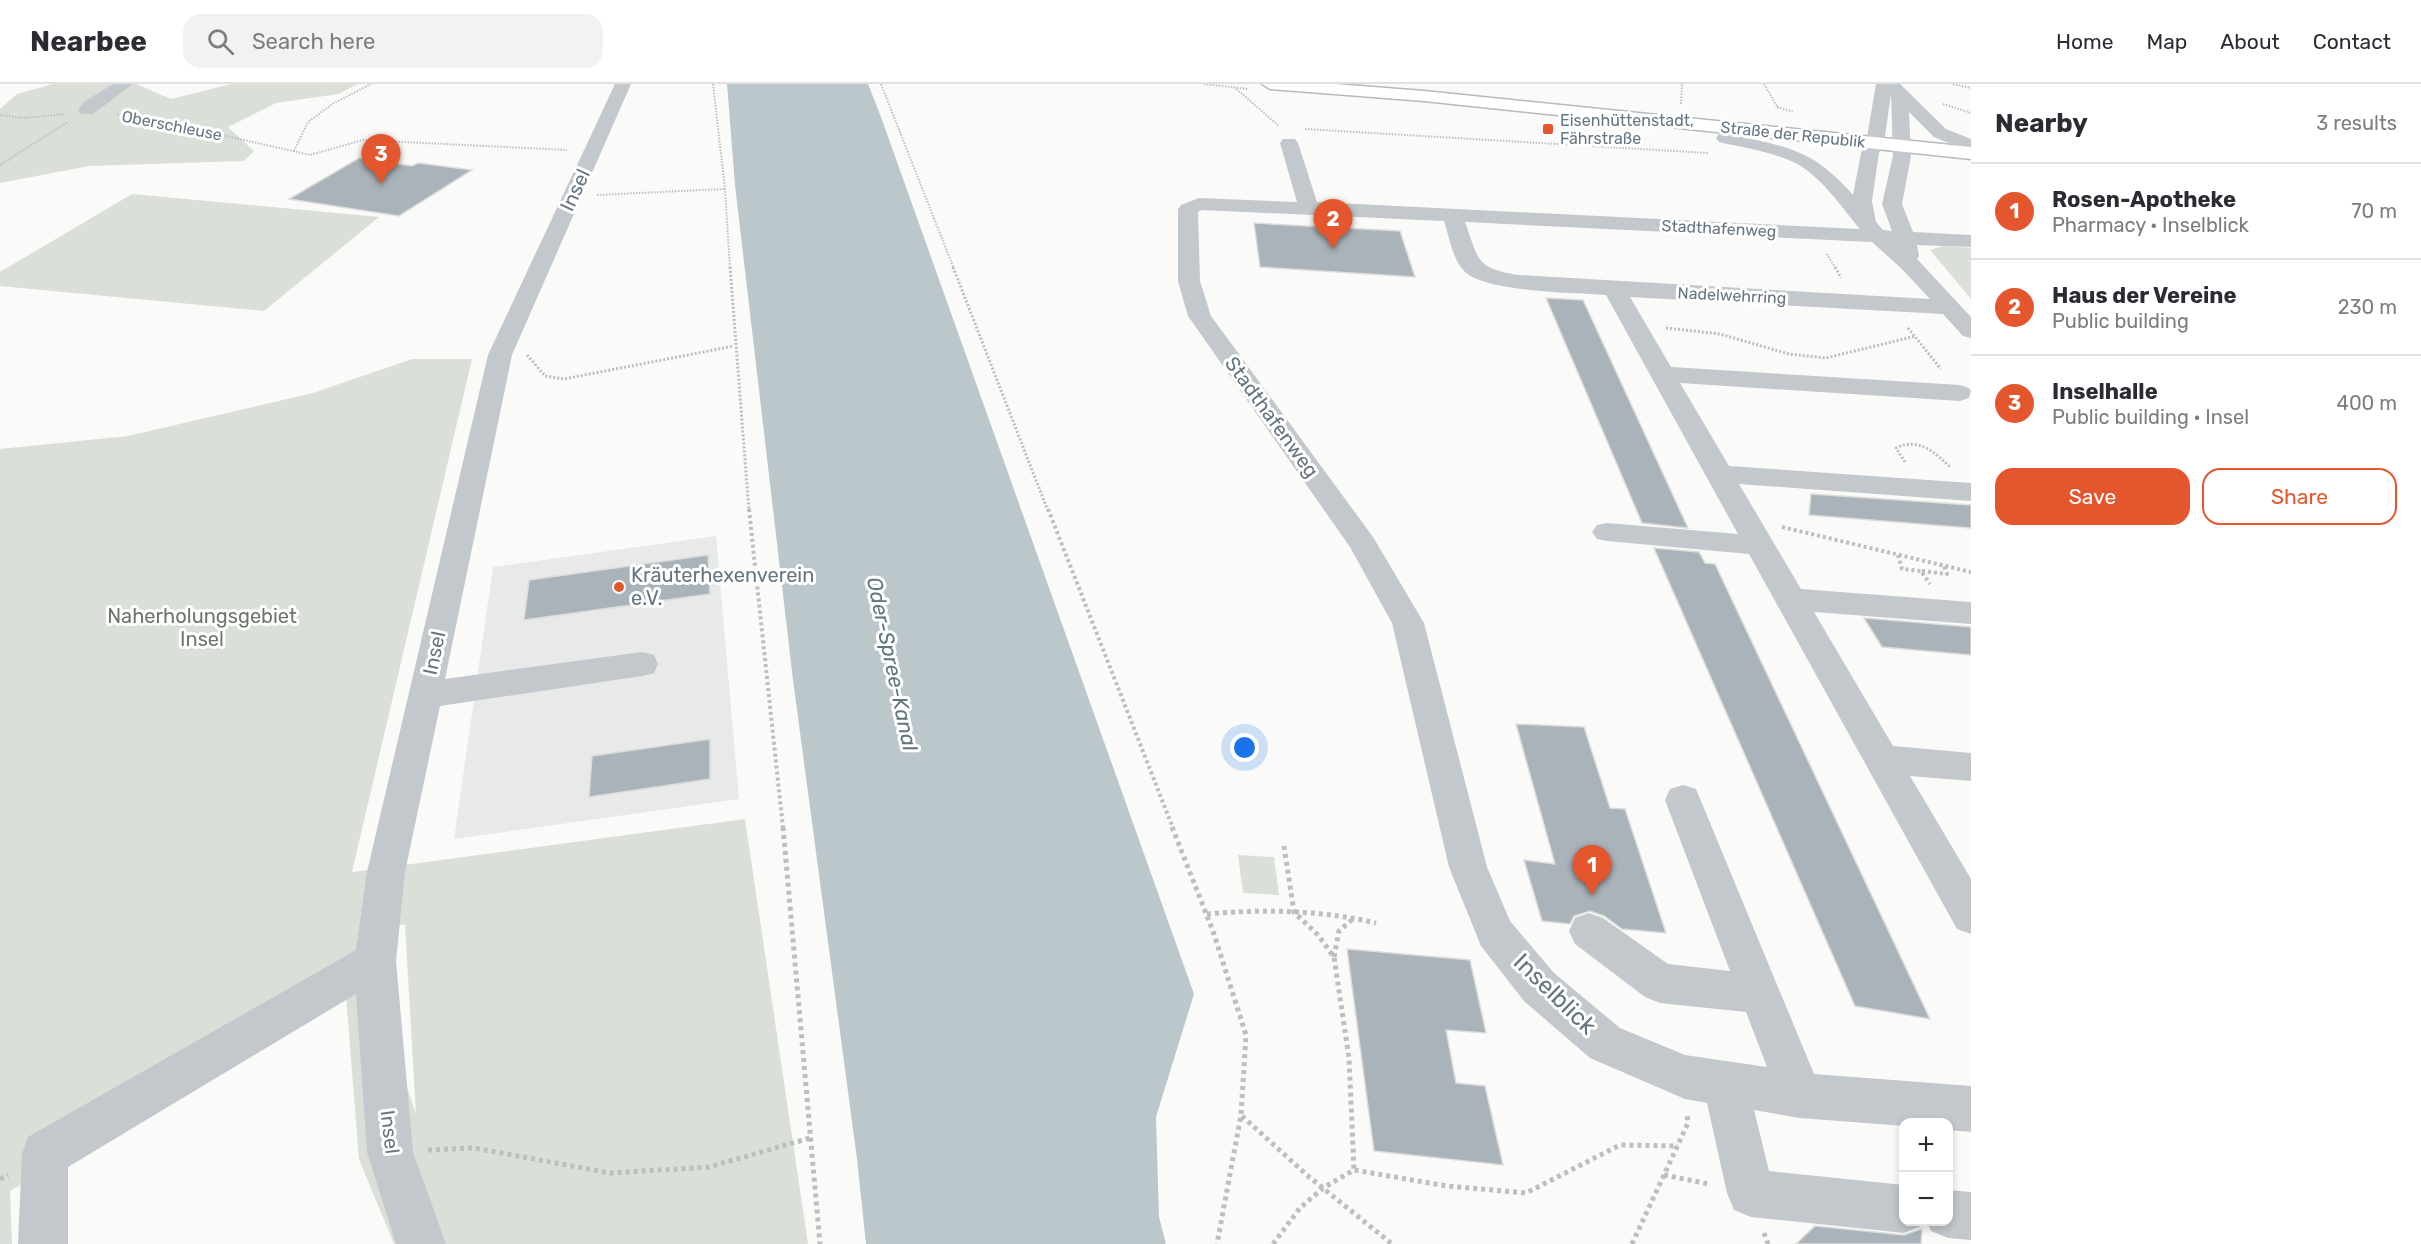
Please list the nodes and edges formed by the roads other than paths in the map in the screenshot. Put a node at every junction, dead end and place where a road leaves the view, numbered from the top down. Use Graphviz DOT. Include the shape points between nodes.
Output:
graph roads {
  1 [pos="140,84"];
  2 [pos="623,84"];
  3 [pos="1884,84"];
  4 [pos="122,86"];
  5 [pos="1263,87"];
  6 [pos="1896,89"];
  7 [pos="1352,92"];
  8 [pos="87,110"];
  9 [pos="1285,135"];
  10 [pos="1721,146"];
  11 [pos="1971,146"];
  12 [pos="1872,148"];
  13 [pos="1903,151"];
  14 [pos="1971,153"];
  15 [pos="1971,163"];
  16 [pos="1309,208"];
  17 [pos="1453,216"];
  18 [pos="1872,229"];
  19 [pos="1905,238"];
  20 [pos="1971,241"];
  21 [pos="1910,264"];
  22 [pos="1614,289"];
  23 [pos="1948,306"];
  24 [pos="1971,331"];
  25 [pos="1663,375"];
  26 [pos="1960,393"];
  27 [pos="1719,474"];
  28 [pos="1971,492"];
  29 [pos="1607,532"];
  30 [pos="1759,545"];
  31 [pos="1789,599"];
  32 [pos="1971,613"];
  33 [pos="642,664"];
  34 [pos="425,695"];
  35 [pos="1881,759"];
  36 [pos="1971,767"];
  37 [pos="1683,800"];
  38 [pos="1468,867"];
  39 [pos="1971,916"];
  40 [pos="1589,931"];
  41 [pos="375,961"];
  42 [pos="1760,994"];
  43 [pos="1705,1080"];
  44 [pos="1800,1095"];
  45 [pos="1971,1109"];
  46 [pos="1899,1208"];
  47 [pos="1953,1214"];
  48 [pos="1971,1216"];
  49 [pos="43,1244"];
  50 [pos="421,1244"];
  1 -- 4 [label="street, Oberschleuse"];
  2 -- 34 [label="street, Insel" via="500,355"];
  3 -- 12 [label="street"];
  4 -- 8 [label="street, Oberschleuse"];
  5 -- 7 [label="main road, Straße der Republik"];
  6 -- 11 [label="street" via="1940,134"];
  6 -- 13 [label="street"];
  7 -- 10 [label="main road, Straße der Republik"];
  7 -- 12 [label="main road, Straße der Republik" via="1424,96"];
  9 -- 16 [label="street"];
  10 -- 12 [label="main road, Straße der Republik"];
  10 -- 18 [label="street" via="1786,153 1807,162 1830,181"];
  12 -- 13 [label="main road, Straße der Republik"];
  12 -- 18 [label="street" via="1862,201"];
  13 -- 14 [label="main road, Straße der Republik"];
  13 -- 15 [label="main road, Straße der Republik"];
  13 -- 19 [label="street" via="1892,204"];
  16 -- 17 [label="street, Stadthafenweg"];
  16 -- 38 [label="street, Stadthafenweg" via="1199,204 1188,209 1189,281 1200,316 1363,544 1408,623"];
  17 -- 18 [label="street, Stadthafenweg" via="1816,232"];
  17 -- 22 [label="street" via="1472,267 1486,276"];
  18 -- 19 [label="street, Stadthafenweg"];
  18 -- 21 [label="street"];
  19 -- 20 [label="street, Stadthafenweg"];
  19 -- 21 [label="street"];
  21 -- 23 [label="street"];
  22 -- 23 [label="street, Nadelwehrring"];
  22 -- 25 [label="street"];
  23 -- 24 [label="street"];
  25 -- 26 [label="street"];
  25 -- 27 [label="street"];
  27 -- 28 [label="street"];
  27 -- 30 [label="street"];
  29 -- 30 [label="street"];
  30 -- 31 [label="street"];
  31 -- 32 [label="street"];
  31 -- 35 [label="street"];
  33 -- 34 [label="street"];
  34 -- 41 [label="street, Insel" via="386,872"];
  35 -- 36 [label="street"];
  35 -- 39 [label="street"];
  37 -- 42 [label="street"];
  38 -- 43 [label="street, Inselblick" via="1495,933 1539,987 1605,1043"];
  40 -- 42 [label="street" via="1660,983"];
  41 -- 49 [label="street" via="45,1154"];
  41 -- 50 [label="street, Insel" via="390,1152"];
  42 -- 44 [label="street"];
  43 -- 44 [label="street, Inselblick"];
  43 -- 46 [label="street" via="1751,1193"];
  44 -- 45 [label="street, Inselblick"];
  47 -- 48 [label="street"];
}
